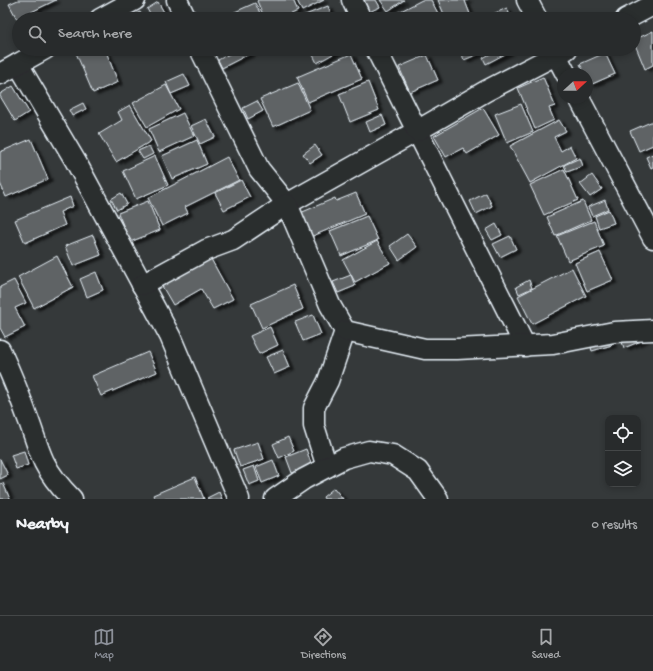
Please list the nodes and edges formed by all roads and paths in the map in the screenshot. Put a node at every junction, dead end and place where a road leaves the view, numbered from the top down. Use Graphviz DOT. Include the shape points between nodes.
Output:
graph roads {
  1 [pos="135,0"];
  2 [pos="177,0"];
  3 [pos="352,0"];
  4 [pos="527,0"];
  5 [pos="653,5"];
  6 [pos="113,12"];
  7 [pos="183,12"];
  8 [pos="358,12"];
  9 [pos="533,12"];
  10 [pos="640,12"];
  11 [pos="28,56"];
  12 [pos="203,56"];
  13 [pos="380,56"];
  14 [pos="550,56"];
  15 [pos="561,56"];
  16 [pos="6,65"];
  17 [pos="564,68"];
  18 [pos="582,104"];
  19 [pos="417,131"];
  20 [pos="287,204"];
  21 [pos="653,238"];
  22 [pos="142,285"];
  23 [pos="653,330"];
  24 [pos="345,331"];
  25 [pos="525,346"];
  26 [pos="1,357"];
  27 [pos="327,467"];
  28 [pos="72,499"];
  29 [pos="239,499"];
  30 [pos="275,499"];
  31 [pos="438,499"];
  1 -- 6 [label="street"];
  2 -- 7 [label="street"];
  3 -- 8 [label="street"];
  4 -- 9 [label="street"];
  5 -- 10 [label="street"];
  11 -- 16 [label="street"];
  12 -- 20 [label="street" via="259,169"];
  13 -- 19 [label="street"];
  14 -- 19 [label="street"];
  15 -- 17 [label="street"];
  16 -- 22 [label="street" via="76,162"];
  18 -- 21 [label="street"];
  19 -- 20 [label="street"];
  19 -- 25 [label="street"];
  20 -- 22 [label="street" via="233,240 206,250"];
  20 -- 24 [label="street" via="330,305"];
  22 -- 29 [label="street" via="170,336"];
  23 -- 25 [label="street" via="614,332 553,344"];
  24 -- 25 [label="street" via="425,349"];
  24 -- 27 [label="street" via="328,381 314,408 314,426"];
  26 -- 28 [label="street" via="12,377 44,463"];
  27 -- 30 [label="street"];
  27 -- 31 [label="street" via="344,458 369,451 393,455 418,471"];
}
